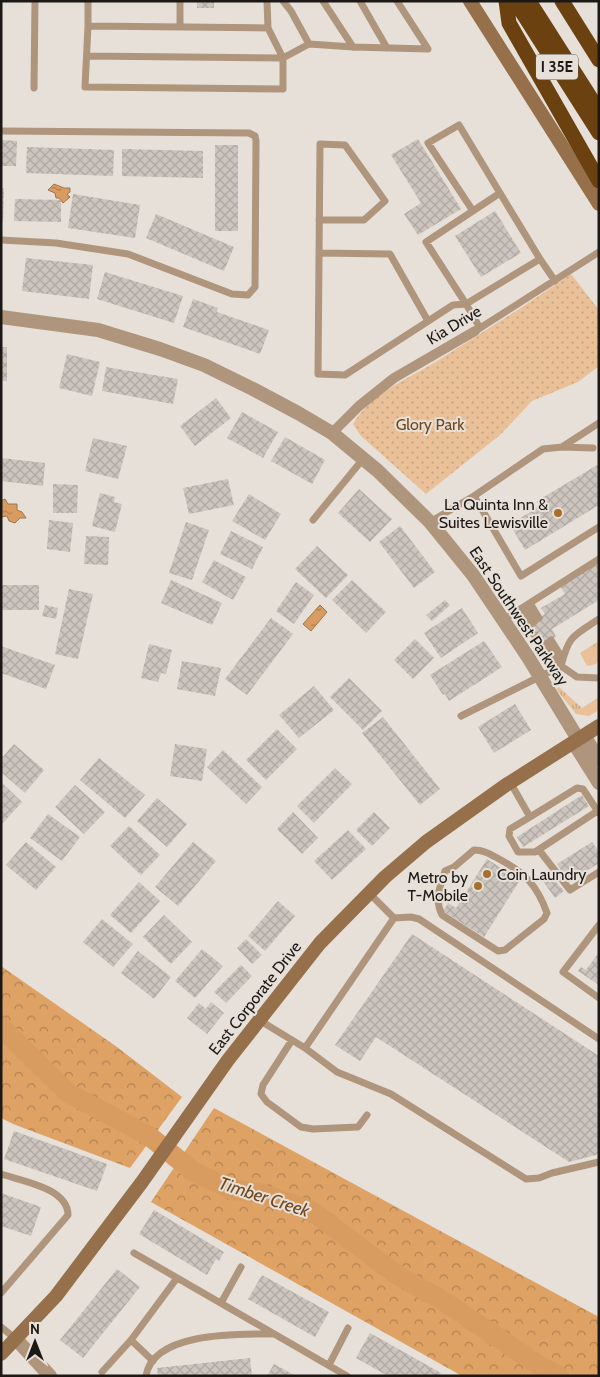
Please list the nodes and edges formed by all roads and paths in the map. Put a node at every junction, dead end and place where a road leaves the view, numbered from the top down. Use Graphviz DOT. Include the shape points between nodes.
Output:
graph roads {
  1 [pos="35,1"];
  2 [pos="88,1"];
  3 [pos="180,1"];
  4 [pos="267,1"];
  5 [pos="283,1"];
  6 [pos="323,1"];
  7 [pos="360,1"];
  8 [pos="397,1"];
  9 [pos="470,1"];
  10 [pos="506,1"];
  11 [pos="516,1"];
  12 [pos="529,1"];
  13 [pos="562,1"];
  14 [pos="88,26"];
  15 [pos="180,27"];
  16 [pos="268,28"];
  17 [pos="587,41"];
  18 [pos="309,44"];
  19 [pos="353,48"];
  20 [pos="388,48"];
  21 [pos="87,56"];
  22 [pos="599,56"];
  23 [pos="283,58"];
  24 [pos="599,60"];
  25 [pos="34,88"];
  26 [pos="599,111"];
  27 [pos="1,131"];
  28 [pos="599,133"];
  29 [pos="599,182"];
  30 [pos="500,193"];
  31 [pos="599,204"];
  32 [pos="473,211"];
  33 [pos="319,220"];
  34 [pos="1,240"];
  35 [pos="599,252"];
  36 [pos="319,253"];
  37 [pos="540,258"];
  38 [pos="555,281"];
  39 [pos="466,304"];
  40 [pos="1,317"];
  41 [pos="428,321"];
  42 [pos="477,330"];
  43 [pos="599,423"];
  44 [pos="332,434"];
  45 [pos="562,447"];
  46 [pos="593,448"];
  47 [pos="363,459"];
  48 [pos="474,496"];
  49 [pos="313,520"];
  50 [pos="430,522"];
  51 [pos="599,527"];
  52 [pos="599,559"];
  53 [pos="525,606"];
  54 [pos="599,619"];
  55 [pos="503,620"];
  56 [pos="536,620"];
  57 [pos="549,641"];
  58 [pos="559,666"];
  59 [pos="540,677"];
  60 [pos="599,678"];
  61 [pos="461,716"];
  62 [pos="599,726"];
  63 [pos="578,739"];
  64 [pos="599,760"];
  65 [pos="510,782"];
  66 [pos="599,783"];
  67 [pos="598,811"];
  68 [pos="530,817"];
  69 [pos="539,850"];
  70 [pos="445,871"];
  71 [pos="599,872"];
  72 [pos="369,893"];
  73 [pos="394,918"];
  74 [pos="599,924"];
  75 [pos="599,998"];
  76 [pos="259,1020"];
  77 [pos="599,1039"];
  78 [pos="292,1040"];
  79 [pos="305,1048"];
  80 [pos="367,1115"];
  81 [pos="599,1162"];
  82 [pos="1,1174"];
  83 [pos="134,1253"];
  84 [pos="242,1267"];
  85 [pos="177,1278"];
  86 [pos="1,1293"];
  87 [pos="222,1304"];
  88 [pos="1,1327"];
  89 [pos="348,1328"];
  90 [pos="274,1334"];
  91 [pos="16,1339"];
  92 [pos="131,1340"];
  93 [pos="1,1354"];
  94 [pos="152,1361"];
  95 [pos="328,1365"];
  96 [pos="102,1372"];
  97 [pos="50,1376"];
  98 [pos="146,1376"];
  99 [pos="347,1376"];
  1 -- 25 [label="lane"];
  2 -- 14 [label="lane"];
  3 -- 15 [label="lane"];
  4 -- 16 [label="lane"];
  5 -- 18 [label="lane"];
  6 -- 19 [label="lane"];
  7 -- 20 [label="lane"];
  8 -- 20 [label="lane" via="428,49"];
  9 -- 31 [label="main road"];
  10 -- 29 [label="highway" via="509,23"];
  11 -- 28 [label="highway, I 35E"];
  12 -- 26 [label="highway"];
  13 -- 17 [label="highway, I 35E"];
  14 -- 15 [label="lane"];
  14 -- 21 [label="lane"];
  15 -- 16 [label="lane"];
  16 -- 23 [label="lane"];
  17 -- 22 [label="highway"];
  17 -- 24 [label="highway, I 35E"];
  18 -- 19 [label="lane"];
  18 -- 23 [label="lane"];
  19 -- 20 [label="lane"];
  21 -- 23 [label="lane"];
  21 -- 23 [label="lane" via="85,87 283,88"];
  27 -- 34 [label="lane" via="249,132 256,141 255,287 248,295 232,294 128,254 56,243"];
  30 -- 32 [label="lane"];
  30 -- 32 [label="lane" via="459,125 428,143"];
  30 -- 37 [label="lane"];
  32 -- 39 [label="lane" via="426,242"];
  33 -- 33 [label="lane" via="320,144 345,145 385,201 364,220"];
  33 -- 36 [label="lane"];
  35 -- 38 [label="lane, Kia Drive"];
  36 -- 41 [label="lane" via="390,254"];
  36 -- 41 [label="lane" via="318,374 345,375"];
  37 -- 38 [label="lane"];
  37 -- 39 [label="lane"];
  38 -- 42 [label="lane, Kia Drive"];
  39 -- 41 [label="lane" via="453,305"];
  39 -- 42 [label="lane"];
  40 -- 44 [label="street, East Southwest Parkway" via="98,330 160,348 253,389"];
  42 -- 44 [label="street, Kia Drive" via="394,378 359,406"];
  43 -- 45 [label="lane"];
  44 -- 47 [label="street, East Southwest Parkway"];
  45 -- 46 [label="lane"];
  45 -- 48 [label="lane" via="543,449"];
  47 -- 49 [label="lane"];
  47 -- 50 [label="street, East Southwest Parkway"];
  48 -- 50 [label="lane"];
  48 -- 51 [label="lane" via="521,576"];
  50 -- 55 [label="street, East Southwest Parkway" via="472,574"];
  52 -- 53 [label="lane"];
  53 -- 55 [label="lane"];
  53 -- 56 [label="lane"];
  53 -- 58 [label="lane"];
  54 -- 58 [label="lane" via="573,636"];
  55 -- 59 [label="street, East Southwest Parkway"];
  57 -- 58 [label="lane"];
  58 -- 59 [label="lane"];
  58 -- 60 [label="lane" via="577,677"];
  59 -- 61 [label="lane"];
  59 -- 63 [label="street, East Southwest Parkway"];
  62 -- 63 [label="main road, East Corporate Drive"];
  63 -- 64 [label="street" via="588,742"];
  63 -- 65 [label="main road, East Corporate Drive"];
  63 -- 66 [label="street" via="577,748"];
  65 -- 68 [label="lane"];
  65 -- 72 [label="main road, East Corporate Drive" via="426,842"];
  67 -- 68 [label="lane" via="583,789 577,788"];
  67 -- 69 [label="lane"];
  68 -- 69 [label="lane" via="510,829 509,836 518,852"];
  69 -- 71 [label="lane" via="570,890"];
  70 -- 70 [label="lane" via="437,896 442,915 498,951 505,950 544,919 547,913 532,882 518,869 483,850 474,850"];
  72 -- 73 [label="lane"];
  72 -- 76 [label="main road, East Corporate Drive" via="320,943"];
  73 -- 77 [label="lane" via="419,919"];
  73 -- 79 [label="lane"];
  74 -- 75 [label="lane" via="563,972"];
  76 -- 78 [label="lane"];
  76 -- 91 [label="main road, East Corporate Drive" via="56,1296"];
  78 -- 79 [label="lane"];
  78 -- 80 [label="lane" via="263,1085 262,1094 267,1102 301,1127 313,1129 358,1127"];
  79 -- 81 [label="lane" via="337,1072 391,1094 526,1179"];
  82 -- 86 [label="lane" via="54,1192 68,1208 68,1216"];
  83 -- 85 [label="lane"];
  84 -- 87 [label="lane"];
  85 -- 87 [label="lane"];
  85 -- 92 [label="lane"];
  87 -- 90 [label="lane"];
  88 -- 91 [label="lane"];
  89 -- 95 [label="lane"];
  90 -- 94 [label="lane" via="200,1337 177,1345"];
  90 -- 95 [label="lane"];
  91 -- 93 [label="main road, East Corporate Drive"];
  91 -- 97 [label="street"];
  92 -- 94 [label="lane"];
  92 -- 96 [label="lane"];
  94 -- 98 [label="lane"];
  95 -- 99 [label="lane"];
}
